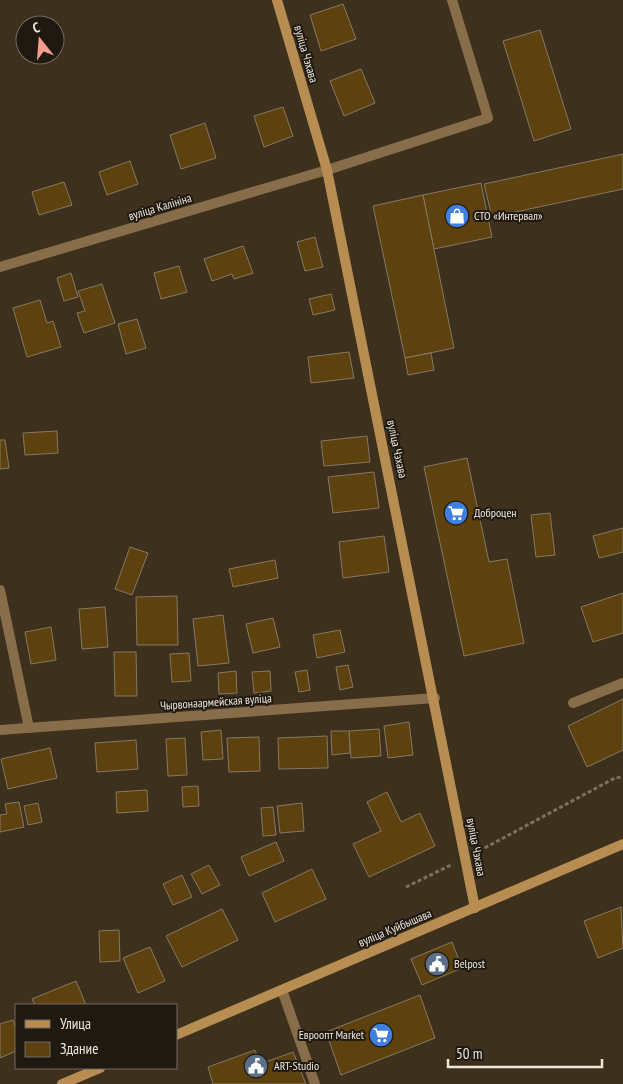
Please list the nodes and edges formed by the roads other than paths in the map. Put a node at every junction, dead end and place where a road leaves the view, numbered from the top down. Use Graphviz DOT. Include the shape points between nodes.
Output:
graph roads {
  1 [pos="277,0"];
  2 [pos="452,0"];
  3 [pos="327,170"];
  4 [pos="0,267"];
  5 [pos="0,590"];
  6 [pos="623,683"];
  7 [pos="435,698"];
  8 [pos="573,703"];
  9 [pos="29,728"];
  10 [pos="0,730"];
  11 [pos="623,844"];
  12 [pos="475,908"];
  13 [pos="282,990"];
  14 [pos="178,1034"];
  15 [pos="98,1069"];
  16 [pos="62,1084"];
  17 [pos="315,1084"];
  1 -- 3 [label="street, вуліца Чэхава"];
  2 -- 3 [label="street, вуліца Калініна" via="488,118"];
  3 -- 4 [label="street, вуліца Калініна"];
  3 -- 7 [label="street, вуліца Чэхава"];
  5 -- 9 [label="street"];
  6 -- 8 [label="street"];
  7 -- 9 [label="street, Чырвонаармейская вуліца"];
  7 -- 12 [label="street, вуліца Чэхава"];
  9 -- 10 [label="street, Чырвонаармейская вуліца"];
  11 -- 12 [label="street, вуліца Куйбышава"];
  12 -- 13 [label="street, вуліца Куйбышава"];
  13 -- 14 [label="street, вуліца Куйбышава"];
  13 -- 17 [label="street"];
  15 -- 16 [label="street"];
}
